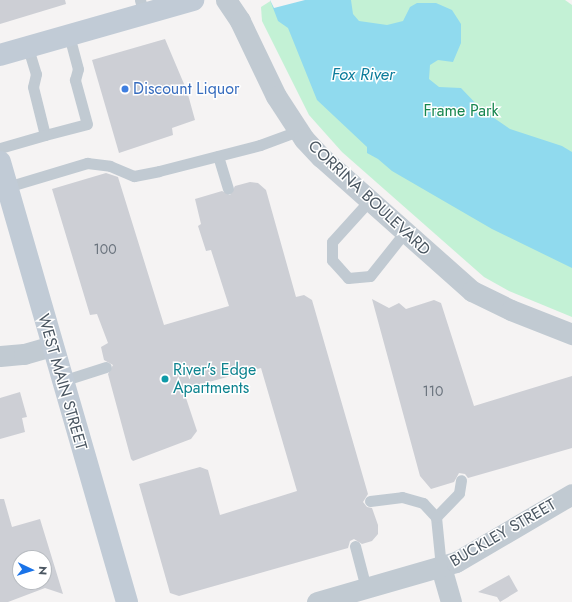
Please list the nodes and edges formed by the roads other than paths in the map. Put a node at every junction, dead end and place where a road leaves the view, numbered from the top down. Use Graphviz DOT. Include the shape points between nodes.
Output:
graph roads {
  1 [pos="193,0"];
  2 [pos="226,0"];
  3 [pos="142,7"];
  4 [pos="69,36"];
  5 [pos="28,48"];
  6 [pos="0,56"];
  7 [pos="298,131"];
  8 [pos="45,135"];
  9 [pos="0,148"];
  10 [pos="218,156"];
  11 [pos="0,162"];
  12 [pos="7,187"];
  13 [pos="228,188"];
  14 [pos="369,201"];
  15 [pos="405,232"];
  16 [pos="572,334"];
  17 [pos="52,346"];
  18 [pos="0,356"];
  19 [pos="106,367"];
  20 [pos="62,381"];
  21 [pos="461,480"];
  22 [pos="572,494"];
  23 [pos="370,500"];
  24 [pos="436,517"];
  25 [pos="355,546"];
  26 [pos="441,568"];
  27 [pos="366,588"];
  28 [pos="127,602"];
  29 [pos="317,602"];
  30 [pos="452,602"];
  1 -- 3 [label="main road"];
  2 -- 7 [label="street, CORRINA BOULEVARD" via="240,21 276,96"];
  3 -- 4 [label="main road"];
  4 -- 5 [label="main road"];
  4 -- 8 [label="lane" via="78,69 75,80 87,124"];
  5 -- 6 [label="main road"];
  5 -- 8 [label="lane" via="36,74 33,86"];
  7 -- 10 [label="lane" via="260,145"];
  7 -- 14 [label="street, CORRINA BOULEVARD" via="321,157"];
  8 -- 9 [label="lane"];
  10 -- 12 [label="lane" via="134,176 110,166 87,164"];
  10 -- 13 [label="lane"];
  11 -- 12 [label="main road, WEST MAIN STREET"];
  12 -- 17 [label="main road, WEST MAIN STREET"];
  14 -- 15 [label="street, CORRINA BOULEVARD"];
  14 -- 15 [label="lane" via="332,242 332,260 348,278 370,276"];
  15 -- 16 [label="street, CORRINA BOULEVARD" via="472,290 511,310"];
  17 -- 18 [label="street" via="24,354"];
  17 -- 20 [label="main road, WEST MAIN STREET"];
  19 -- 20 [label="lane"];
  20 -- 28 [label="main road, WEST MAIN STREET"];
  21 -- 24 [label="lane" via="459,493"];
  22 -- 26 [label="street, BUCKLEY STREET" via="456,562"];
  23 -- 24 [label="lane" via="402,497 423,503"];
  24 -- 26 [label="lane"];
  25 -- 27 [label="lane"];
  26 -- 27 [label="street, BUCKLEY STREET"];
  26 -- 30 [label="street"];
  27 -- 29 [label="street, BUCKLEY STREET"];
}
